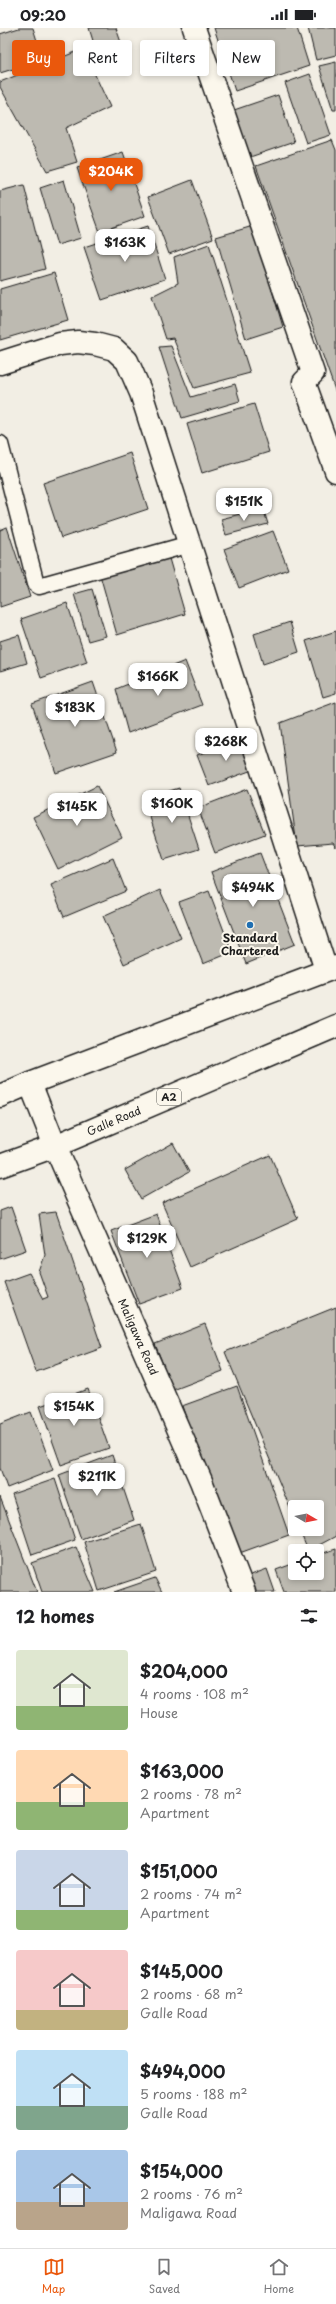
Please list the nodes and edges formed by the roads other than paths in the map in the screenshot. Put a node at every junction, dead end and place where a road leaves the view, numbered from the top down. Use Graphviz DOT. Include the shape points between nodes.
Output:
graph roads {
  1 [pos="194,28"];
  2 [pos="0,363"];
  3 [pos="0,444"];
  4 [pos="336,471"];
  5 [pos="190,544"];
  6 [pos="331,969"];
  7 [pos="336,1026"];
  8 [pos="30,1082"];
  9 [pos="0,1096"];
  10 [pos="55,1146"];
  11 [pos="0,1166"];
  12 [pos="244,1592"];
  1 -- 4 [label="main road" via="313,373 304,382"];
  2 -- 5 [label="main road" via="60,344 72,343 95,344 114,349 127,361 141,393"];
  3 -- 5 [label="lane" via="36,584 39,586"];
  5 -- 6 [label="main road"];
  6 -- 8 [label="main road"];
  7 -- 10 [label="main road, Galle Road / A2"];
  8 -- 9 [label="main road"];
  8 -- 10 [label="main road, Maligawa Road"];
  10 -- 11 [label="main road, Galle Road / A2"];
  10 -- 12 [label="main road, Maligawa Road" via="201,1480"];
}
